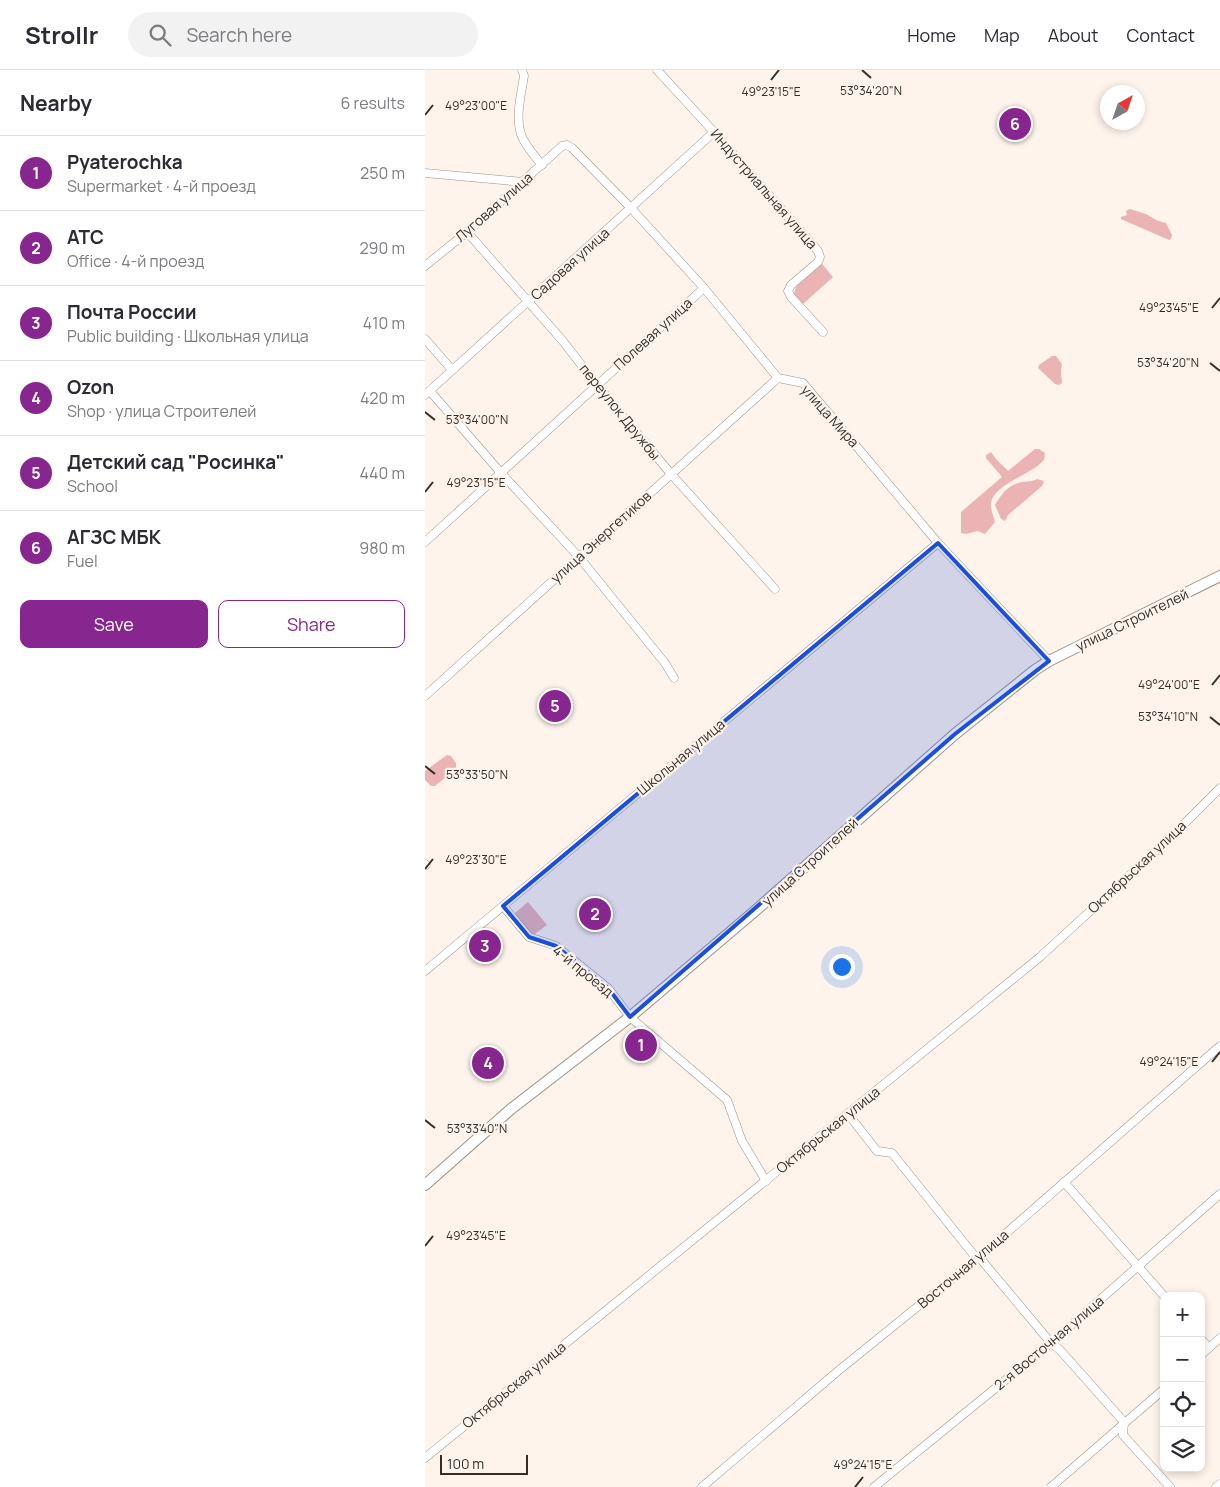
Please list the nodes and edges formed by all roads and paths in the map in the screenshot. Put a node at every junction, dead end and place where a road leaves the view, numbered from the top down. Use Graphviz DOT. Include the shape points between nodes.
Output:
graph roads {
  1 [pos="522,70"];
  2 [pos="657,70"];
  3 [pos="714,132"];
  4 [pos="541,165"];
  5 [pos="425,172"];
  6 [pos="523,182"];
  7 [pos="631,208"];
  8 [pos="467,232"];
  9 [pos="427,261"];
  10 [pos="704,288"];
  11 [pos="528,302"];
  12 [pos="823,332"];
  13 [pos="425,339"];
  14 [pos="452,370"];
  15 [pos="778,378"];
  16 [pos="597,386"];
  17 [pos="427,393"];
  18 [pos="501,473"];
  19 [pos="671,474"];
  20 [pos="425,542"];
  21 [pos="938,542"];
  22 [pos="579,556"];
  23 [pos="1220,576"];
  24 [pos="775,589"];
  25 [pos="1049,661"];
  26 [pos="674,678"];
  27 [pos="425,696"];
  28 [pos="1220,788"];
  29 [pos="503,906"];
  30 [pos="425,971"];
  31 [pos="631,1017"];
  32 [pos="1220,1046"];
  33 [pos="847,1114"];
  34 [pos="766,1181"];
  35 [pos="1064,1182"];
  36 [pos="425,1185"];
  37 [pos="1220,1194"];
  38 [pos="978,1258"];
  39 [pos="1138,1267"];
  40 [pos="1160,1292"];
  41 [pos="1220,1338"];
  42 [pos="1051,1342"];
  43 [pos="1205,1344"];
  44 [pos="1209,1348"];
  45 [pos="1205,1352"];
  46 [pos="1160,1392"];
  47 [pos="1125,1422"];
  48 [pos="425,1458"];
  49 [pos="1220,1484"];
  50 [pos="701,1487"];
  51 [pos="874,1487"];
  52 [pos="1051,1487"];
  53 [pos="1170,1487"];
  54 [pos="1216,1487"];
  1 -- 4 [label="street" via="518,122 523,139"];
  2 -- 3 [label="street, Индустриальная улица"];
  3 -- 7 [label="street, Садовая улица"];
  3 -- 12 [label="street, Индустриальная улица" via="818,251 818,262 788,291"];
  4 -- 6 [label="street, Луговая улица"];
  4 -- 7 [label="street, Луговая улица" via="567,145"];
  5 -- 6 [label="street"];
  6 -- 8 [label="street, Луговая улица"];
  7 -- 10 [label="street"];
  7 -- 11 [label="street, Садовая улица"];
  8 -- 9 [label="street, Луговая улица"];
  8 -- 11 [label="street, переулок Дружбы"];
  10 -- 15 [label="street"];
  10 -- 16 [label="street, Полевая улица"];
  11 -- 14 [label="street, Садовая улица"];
  11 -- 16 [label="street, переулок Дружбы"];
  13 -- 14 [label="street"];
  14 -- 17 [label="street, Садовая улица"];
  15 -- 19 [label="street, улица Энергетиков"];
  15 -- 21 [label="street, улица Мира" via="803,383"];
  16 -- 18 [label="street, Полевая улица"];
  16 -- 19 [label="street, переулок Дружбы"];
  17 -- 18 [label="street"];
  18 -- 20 [label="street, Полевая улица"];
  18 -- 22 [label="street"];
  19 -- 22 [label="street, улица Энергетиков"];
  19 -- 24 [label="street, переулок Дружбы"];
  21 -- 25 [label="street, улица Мира"];
  21 -- 29 [label="street, Школьная улица"];
  22 -- 26 [label="street"];
  22 -- 27 [label="street, улица Энергетиков"];
  23 -- 25 [label="main road, улица Строителей"];
  25 -- 31 [label="main road, улица Строителей" via="955,734"];
  28 -- 33 [label="street, Октябрьская улица" via="1040,957"];
  29 -- 30 [label="street, Школьная улица"];
  29 -- 31 [label="street, 4-й проезд" via="529,937 556,946 608,988"];
  31 -- 34 [label="street, 4-й проезд" via="727,1100 742,1141"];
  31 -- 36 [label="main road, улица Строителей" via="511,1109"];
  32 -- 35 [label="street, Восточная улица"];
  33 -- 34 [label="street, Октябрьская улица"];
  33 -- 38 [label="street" via="877,1151 893,1153"];
  34 -- 48 [label="street, Октябрьская улица"];
  35 -- 38 [label="street, Восточная улица"];
  35 -- 39 [label="street"];
  37 -- 39 [label="street, 2-я Восточная улица"];
  38 -- 42 [label="street"];
  38 -- 50 [label="street, Восточная улица"];
  39 -- 40 [label="street"];
  39 -- 42 [label="street, 2-я Восточная улица"];
  41 -- 44 [label="street"];
  42 -- 47 [label="street"];
  42 -- 51 [label="street, 2-я Восточная улица"];
  43 -- 44 [label="street"];
  44 -- 45 [label="street"];
  46 -- 47 [label="street"];
  47 -- 52 [label="street"];
  47 -- 53 [label="street" via="1123,1435"];
  49 -- 54 [label="street"];
}
